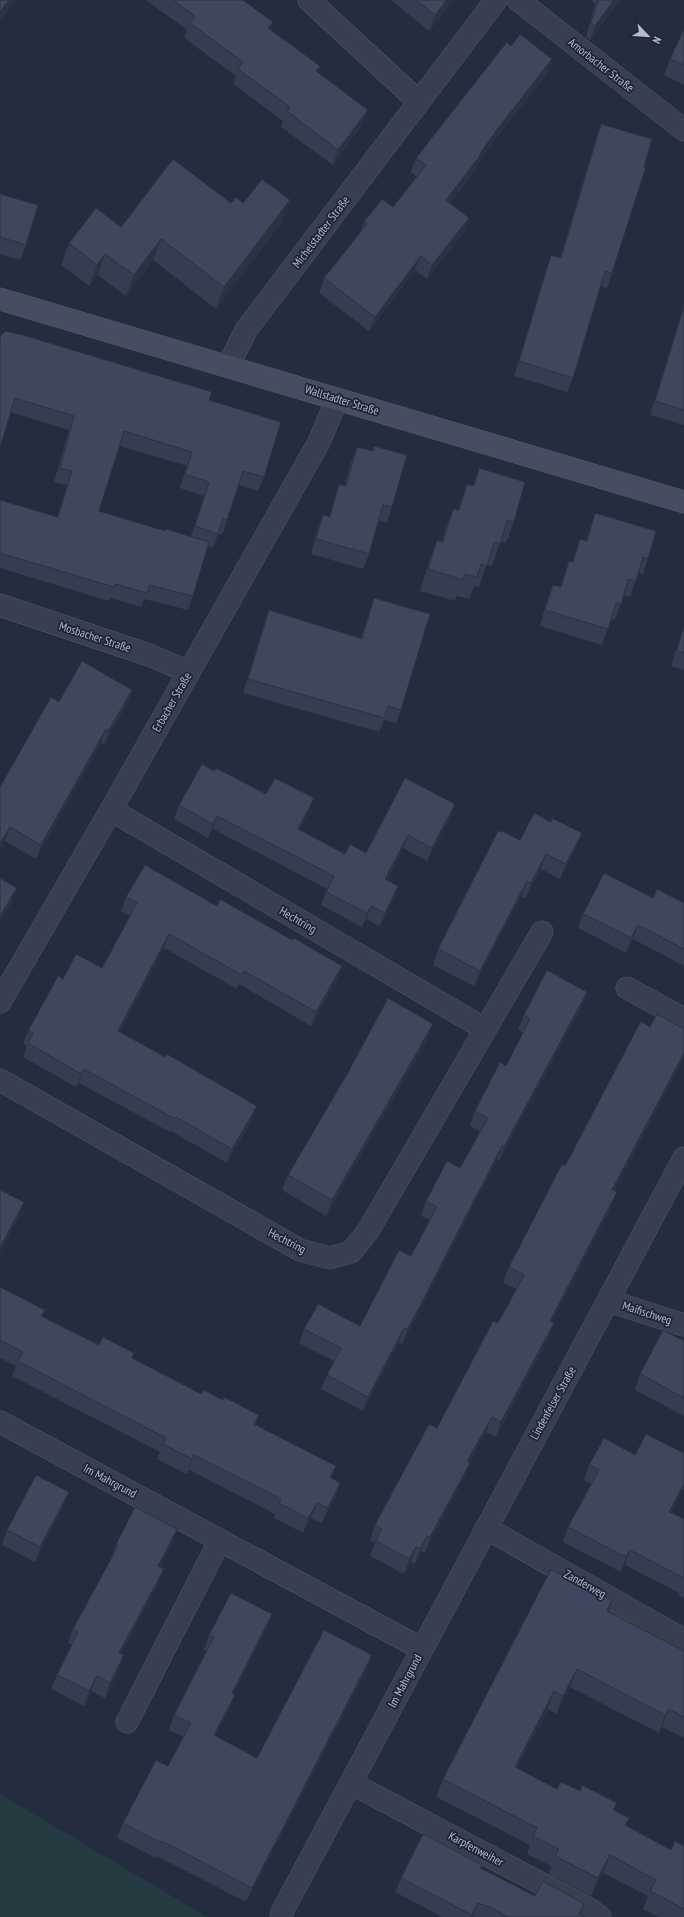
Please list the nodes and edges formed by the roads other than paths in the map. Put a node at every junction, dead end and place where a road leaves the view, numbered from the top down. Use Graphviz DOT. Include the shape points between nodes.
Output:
graph roads {
  1 [pos="310,0"];
  2 [pos="496,0"];
  3 [pos="518,0"];
  4 [pos="419,102"];
  5 [pos="684,130"];
  6 [pos="0,299"];
  7 [pos="228,366"];
  8 [pos="336,399"];
  9 [pos="684,502"];
  10 [pos="0,605"];
  11 [pos="189,672"];
  12 [pos="111,810"];
  13 [pos="542,932"];
  14 [pos="627,988"];
  15 [pos="0,1002"];
  16 [pos="684,1019"];
  17 [pos="485,1029"];
  18 [pos="0,1080"];
  19 [pos="684,1158"];
  20 [pos="609,1301"];
  21 [pos="684,1325"];
  22 [pos="0,1422"];
  23 [pos="486,1528"];
  24 [pos="220,1540"];
  25 [pos="684,1640"];
  26 [pos="422,1649"];
  27 [pos="127,1722"];
  28 [pos="351,1783"];
  29 [pos="282,1917"];
  30 [pos="600,1917"];
  1 -- 4 [label="street"];
  2 -- 4 [label="street, Michelstadter Straße"];
  3 -- 5 [label="street, Amorbacher Straße"];
  4 -- 7 [label="street, Michelstadter Straße" via="246,330"];
  6 -- 7 [label="main road, Wallstadter Straße"];
  7 -- 8 [label="main road, Wallstadter Straße"];
  8 -- 9 [label="main road, Wallstadter Straße"];
  8 -- 11 [label="street, Erbacher Straße" via="319,442"];
  10 -- 11 [label="street, Mosbacher Straße" via="149,655"];
  11 -- 12 [label="street, Erbacher Straße"];
  12 -- 15 [label="street, Erbacher Straße"];
  12 -- 17 [label="street, Hechtring"];
  13 -- 17 [label="street, Hechtring"];
  14 -- 16 [label="street"];
  17 -- 18 [label="street, Hechtring" via="368,1230 351,1252 330,1258 300,1250"];
  19 -- 20 [label="street, Lindenfelser Straße"];
  20 -- 21 [label="street, Maifischweg"];
  20 -- 23 [label="street, Lindenfelser Straße"];
  22 -- 24 [label="street, Im Mahrgrund"];
  23 -- 25 [label="street, Zanderweg"];
  23 -- 26 [label="street, Lindenfelser Straße"];
  24 -- 26 [label="street, Im Mahrgrund"];
  24 -- 27 [label="street"];
  26 -- 28 [label="street, Im Mahrgrund"];
  28 -- 29 [label="street, Im Mahrgrund" via="282,1912"];
  28 -- 30 [label="street, Karpfenweiher"];
}
